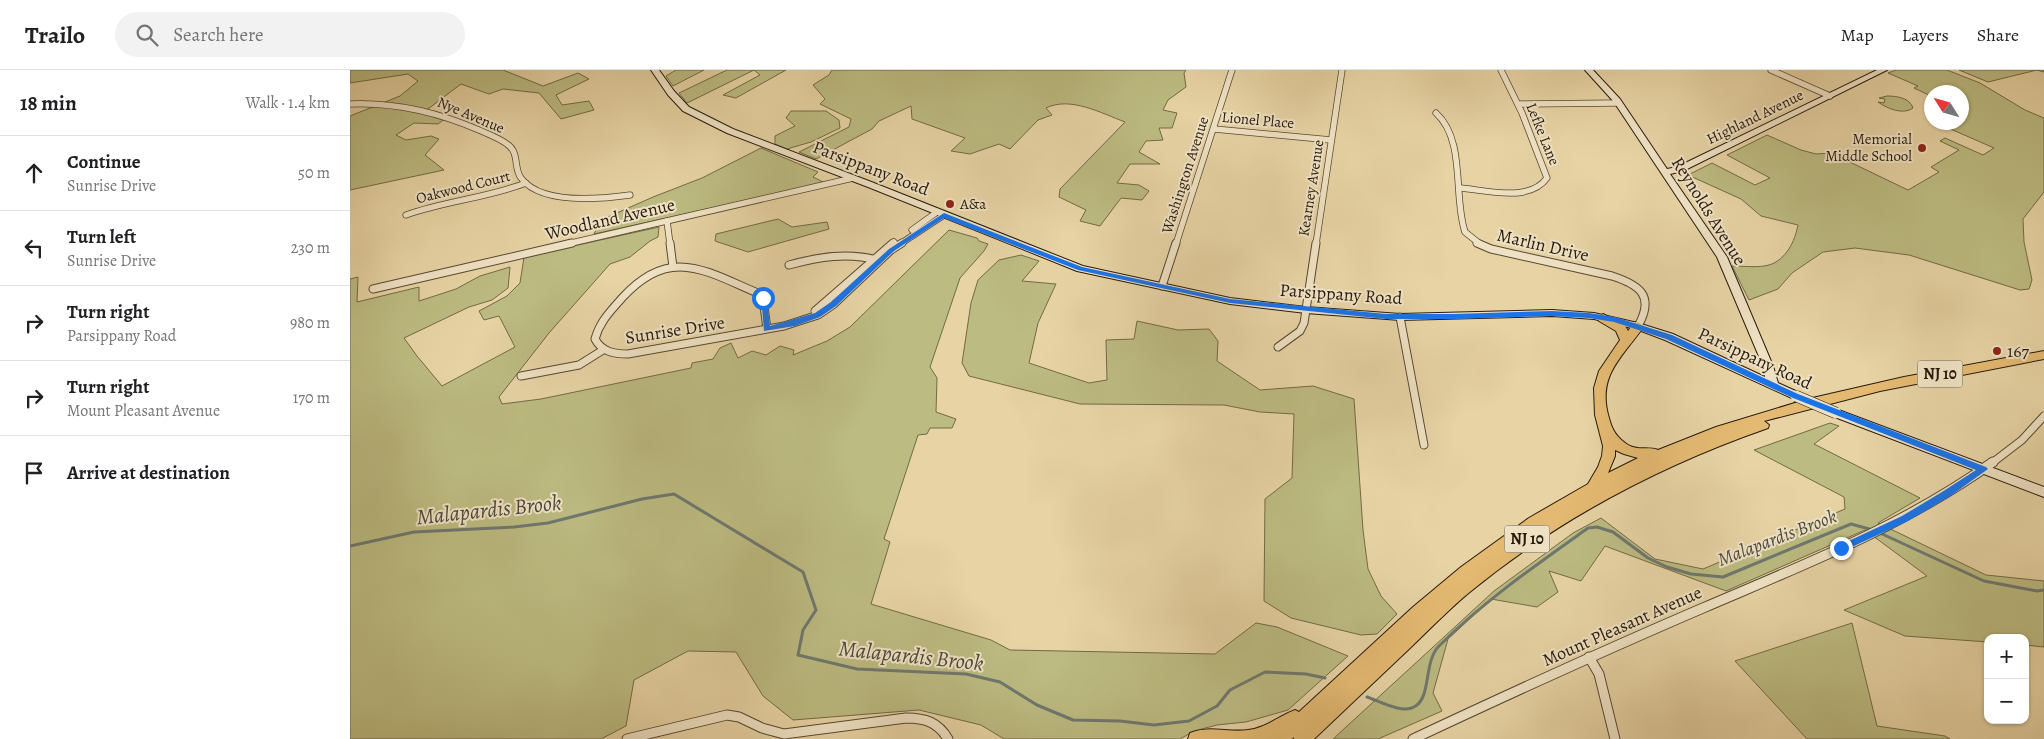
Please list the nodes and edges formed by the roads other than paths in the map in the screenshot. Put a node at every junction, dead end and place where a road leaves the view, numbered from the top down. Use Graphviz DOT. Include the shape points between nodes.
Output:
graph roads {
  1 [pos="655,70"];
  2 [pos="1232,70"];
  3 [pos="1342,70"];
  4 [pos="1501,70"];
  5 [pos="1589,70"];
  6 [pos="1771,70"];
  7 [pos="1883,70"];
  8 [pos="1830,96"];
  9 [pos="1618,103"];
  10 [pos="350,104"];
  11 [pos="1518,104"];
  12 [pos="1436,113"];
  13 [pos="1214,129"];
  14 [pos="1331,140"];
  15 [pos="1666,172"];
  16 [pos="853,178"];
  17 [pos="526,183"];
  18 [pos="1460,188"];
  19 [pos="630,195"];
  20 [pos="940,214"];
  21 [pos="406,215"];
  22 [pos="667,222"];
  23 [pos="877,259"];
  24 [pos="789,265"];
  25 [pos="673,267"];
  26 [pos="1162,286"];
  27 [pos="373,288"];
  28 [pos="1306,310"];
  29 [pos="1400,317"];
  30 [pos="1602,318"];
  31 [pos="1638,326"];
  32 [pos="767,329"];
  33 [pos="1626,341"];
  34 [pos="1278,347"];
  35 [pos="604,350"];
  36 [pos="2044,355"];
  37 [pos="2044,364"];
  38 [pos="521,376"];
  39 [pos="1772,385"];
  40 [pos="1796,396"];
  41 [pos="2044,416"];
  42 [pos="1609,436"];
  43 [pos="1424,445"];
  44 [pos="1666,451"];
  45 [pos="1983,469"];
  46 [pos="1592,486"];
  47 [pos="2044,492"];
  48 [pos="1589,657"];
  49 [pos="1319,704"];
  50 [pos="798,736"];
  51 [pos="627,739"];
  52 [pos="948,739"];
  53 [pos="1196,739"];
  54 [pos="1280,739"];
  55 [pos="1302,739"];
  56 [pos="1413,739"];
  57 [pos="1615,739"];
  1 -- 16 [label="street, Parsippany Road" via="680,104 696,115 730,132"];
  2 -- 13 [label="street, Washington Avenue"];
  3 -- 14 [label="street, Kearney Avenue"];
  4 -- 11 [label="street, Lefke Lane"];
  5 -- 9 [label="street, Reynolds Avenue"];
  6 -- 8 [label="street"];
  7 -- 8 [label="street, Highland Avenue"];
  8 -- 15 [label="street, Highland Avenue" via="1680,170"];
  9 -- 11 [label="street"];
  9 -- 15 [label="street, Reynolds Avenue"];
  10 -- 17 [label="street, Nye Avenue" via="419,108 453,118 510,146 516,156 519,175"];
  11 -- 18 [label="street, Lefke Lane" via="1547,174 1546,182 1527,192"];
  12 -- 18 [label="street, Marlin Drive" via="1445,120 1457,160"];
  13 -- 14 [label="street, Lionel Place"];
  13 -- 26 [label="street, Washington Avenue"];
  14 -- 28 [label="street, Kearney Avenue"];
  15 -- 39 [label="street, Reynolds Avenue" via="1722,257 1768,366"];
  16 -- 20 [label="street, Parsippany Road"];
  16 -- 22 [label="street, Woodland Avenue"];
  17 -- 19 [label="street" via="541,192 563,196 610,198"];
  17 -- 21 [label="street, Oakwood Court"];
  18 -- 31 [label="street, Marlin Drive" via="1463,226 1475,242 1625,280 1647,301 1648,310"];
  20 -- 23 [label="street, Sunrise Drive"];
  20 -- 26 [label="main road, Parsippany Road" via="1066,264"];
  22 -- 25 [label="street"];
  22 -- 27 [label="street, Woodland Avenue"];
  23 -- 24 [label="street" via="839,254"];
  23 -- 32 [label="street, Sunrise Drive" via="827,310"];
  25 -- 32 [label="street, Sunrise Drive" via="699,268 754,290 763,298"];
  25 -- 35 [label="street, Sunrise Drive" via="636,284 599,325 595,339"];
  26 -- 28 [label="main road, Parsippany Road" via="1230,301"];
  28 -- 29 [label="main road, Parsippany Road"];
  28 -- 34 [label="street, Kearney Avenue" via="1300,331"];
  29 -- 30 [label="main road, Parsippany Road" via="1552,313"];
  29 -- 43 [label="street"];
  30 -- 31 [label="main road, Parsippany Road"];
  30 -- 33 [label="main road" via="1621,329"];
  31 -- 33 [label="main road"];
  31 -- 39 [label="main road, Parsippany Road"];
  32 -- 35 [label="street, Sunrise Drive" via="633,353 618,354"];
  33 -- 42 [label="main road" via="1607,368 1600,388 1600,410"];
  35 -- 38 [label="street" via="579,365"];
  36 -- 44 [label="main road, NJ 10" via="1836,396 1762,417"];
  37 -- 55 [label="main road, NJ 10" via="1919,386 1800,414 1692,450 1649,470 1564,516 1497,561"];
  39 -- 40 [label="main road, Parsippany Road"];
  40 -- 45 [label="street, Parsippany Road, bridge"];
  41 -- 45 [label="street, Mount Pleasant Avenue" via="2013,448"];
  42 -- 44 [label="main road" via="1632,454"];
  42 -- 46 [label="main road" via="1608,463"];
  44 -- 46 [label="main road, NJ 10"];
  45 -- 47 [label="street, Parsippany Road"];
  45 -- 48 [label="street, Mount Pleasant Avenue" via="1933,503 1867,537"];
  46 -- 49 [label="main road, NJ 10" via="1517,532 1467,569"];
  48 -- 56 [label="street, Mount Pleasant Avenue"];
  48 -- 57 [label="street" via="1599,674"];
  49 -- 53 [label="main road" via="1268,734 1242,739"];
  49 -- 54 [label="main road, NJ 10"];
  50 -- 51 [label="street" via="762,728 727,715"];
  50 -- 52 [label="street" via="923,718 933,720"];
}
